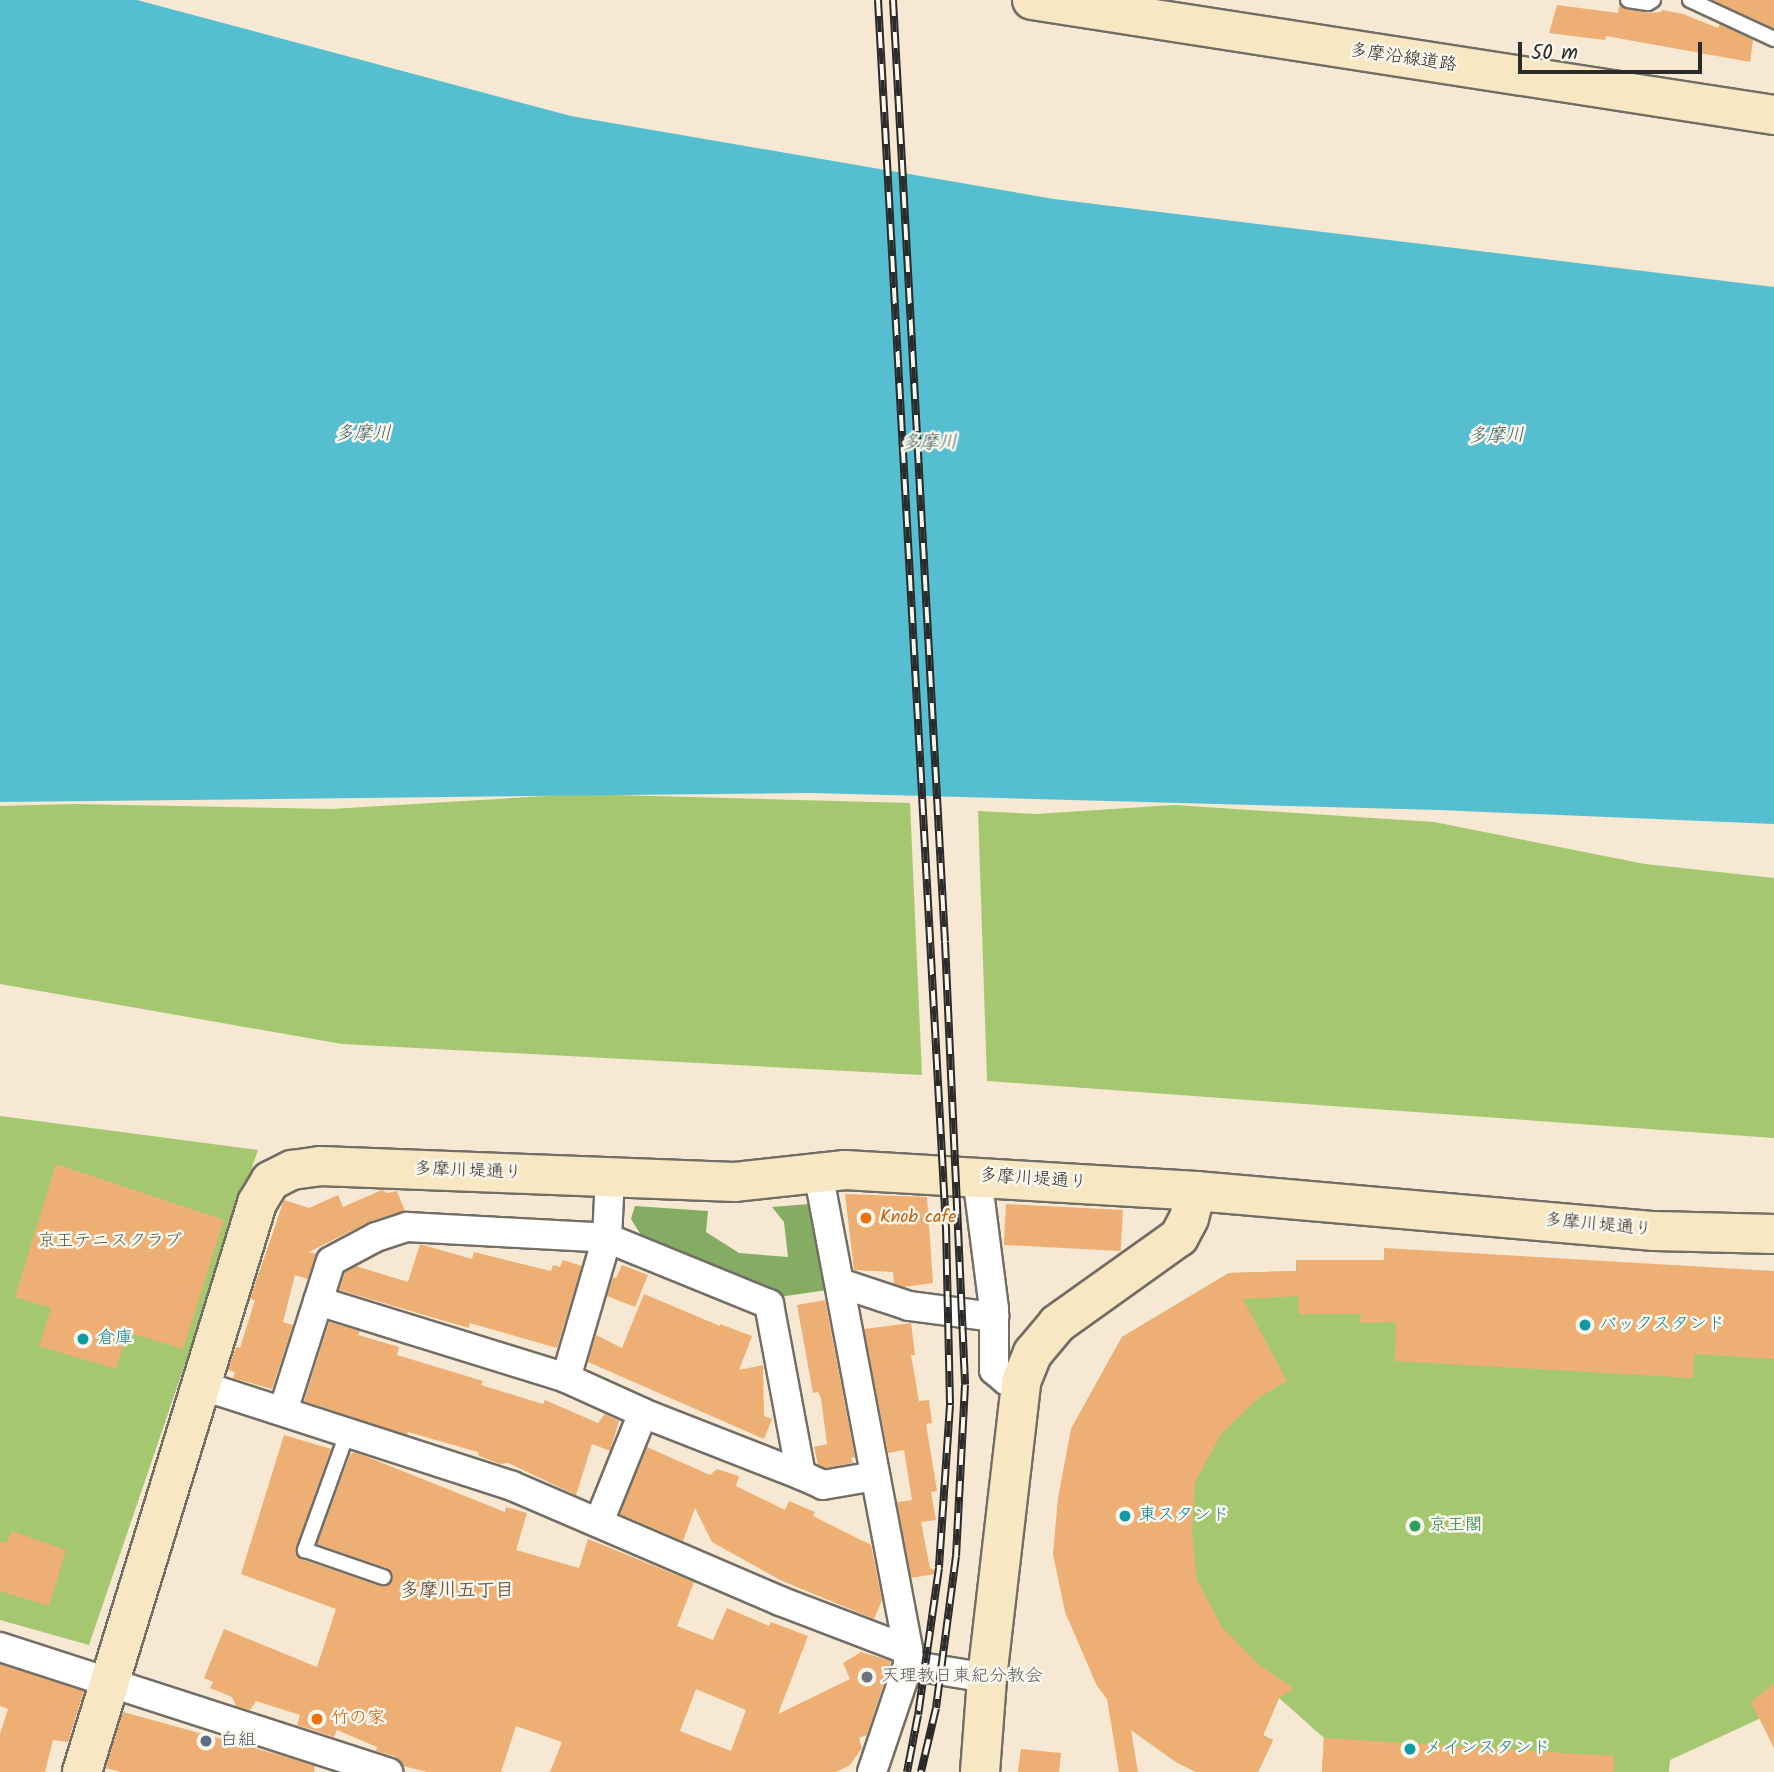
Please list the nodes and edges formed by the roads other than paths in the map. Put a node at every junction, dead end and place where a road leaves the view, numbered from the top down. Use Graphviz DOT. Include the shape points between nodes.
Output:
graph roads {
  1 [pos="1032,0"];
  2 [pos="1628,0"];
  3 [pos="1653,0"];
  4 [pos="1690,0"];
  5 [pos="1716,6"];
  6 [pos="1774,39"];
  7 [pos="1774,115"];
  8 [pos="818,1172"];
  9 [pos="978,1176"];
  10 [pos="610,1177"];
  11 [pos="1196,1191"];
  12 [pos="1774,1234"];
  13 [pos="607,1238"];
  14 [pos="840,1283"];
  15 [pos="318,1301"];
  16 [pos="994,1317"];
  17 [pos="566,1378"];
  18 [pos="1021,1382"];
  19 [pos="200,1385"];
  20 [pos="283,1411"];
  21 [pos="643,1413"];
  22 [pos="348,1431"];
  23 [pos="801,1475"];
  24 [pos="875,1476"];
  25 [pos="599,1522"];
  26 [pos="383,1577"];
  27 [pos="0,1647"];
  28 [pos="908,1657"];
  29 [pos="987,1678"];
  30 [pos="110,1682"];
  31 [pos="82,1772"];
  32 [pos="388,1772"];
  33 [pos="872,1772"];
  34 [pos="980,1772"];
  1 -- 7 [label="street, 多摩沿線道路"];
  2 -- 3 [label="lane"];
  4 -- 5 [label="lane"];
  5 -- 6 [label="lane"];
  8 -- 9 [label="street, 多摩川堤通り"];
  8 -- 10 [label="street, 多摩川堤通り" via="735,1181"];
  8 -- 14 [label="street"];
  9 -- 11 [label="street, 多摩川堤通り"];
  9 -- 16 [label="street"];
  10 -- 13 [label="street"];
  10 -- 19 [label="street, 多摩川堤通り" via="320,1166 292,1170 270,1181 257,1203"];
  11 -- 12 [label="street, 多摩川堤通り" via="1654,1231"];
  11 -- 18 [label="street" via="1179,1237 1058,1324 1033,1353"];
  13 -- 15 [label="street" via="407,1227 376,1237 331,1261"];
  13 -- 17 [label="street"];
  13 -- 23 [label="street" via="769,1304"];
  14 -- 16 [label="street" via="909,1306"];
  14 -- 24 [label="street"];
  15 -- 17 [label="street"];
  15 -- 20 [label="street"];
  16 -- 18 [label="street" via="994,1370 1006,1380"];
  17 -- 21 [label="street"];
  18 -- 29 [label="street"];
  19 -- 20 [label="street"];
  19 -- 30 [label="street"];
  20 -- 22 [label="street"];
  21 -- 23 [label="street"];
  21 -- 25 [label="street"];
  22 -- 25 [label="street" via="512,1486"];
  22 -- 26 [label="lane" via="305,1550"];
  23 -- 24 [label="street" via="823,1485"];
  24 -- 28 [label="street"];
  25 -- 28 [label="street"];
  27 -- 30 [label="street"];
  28 -- 29 [label="street"];
  28 -- 33 [label="street"];
  29 -- 34 [label="street"];
  30 -- 31 [label="street"];
  30 -- 32 [label="street"];
}
